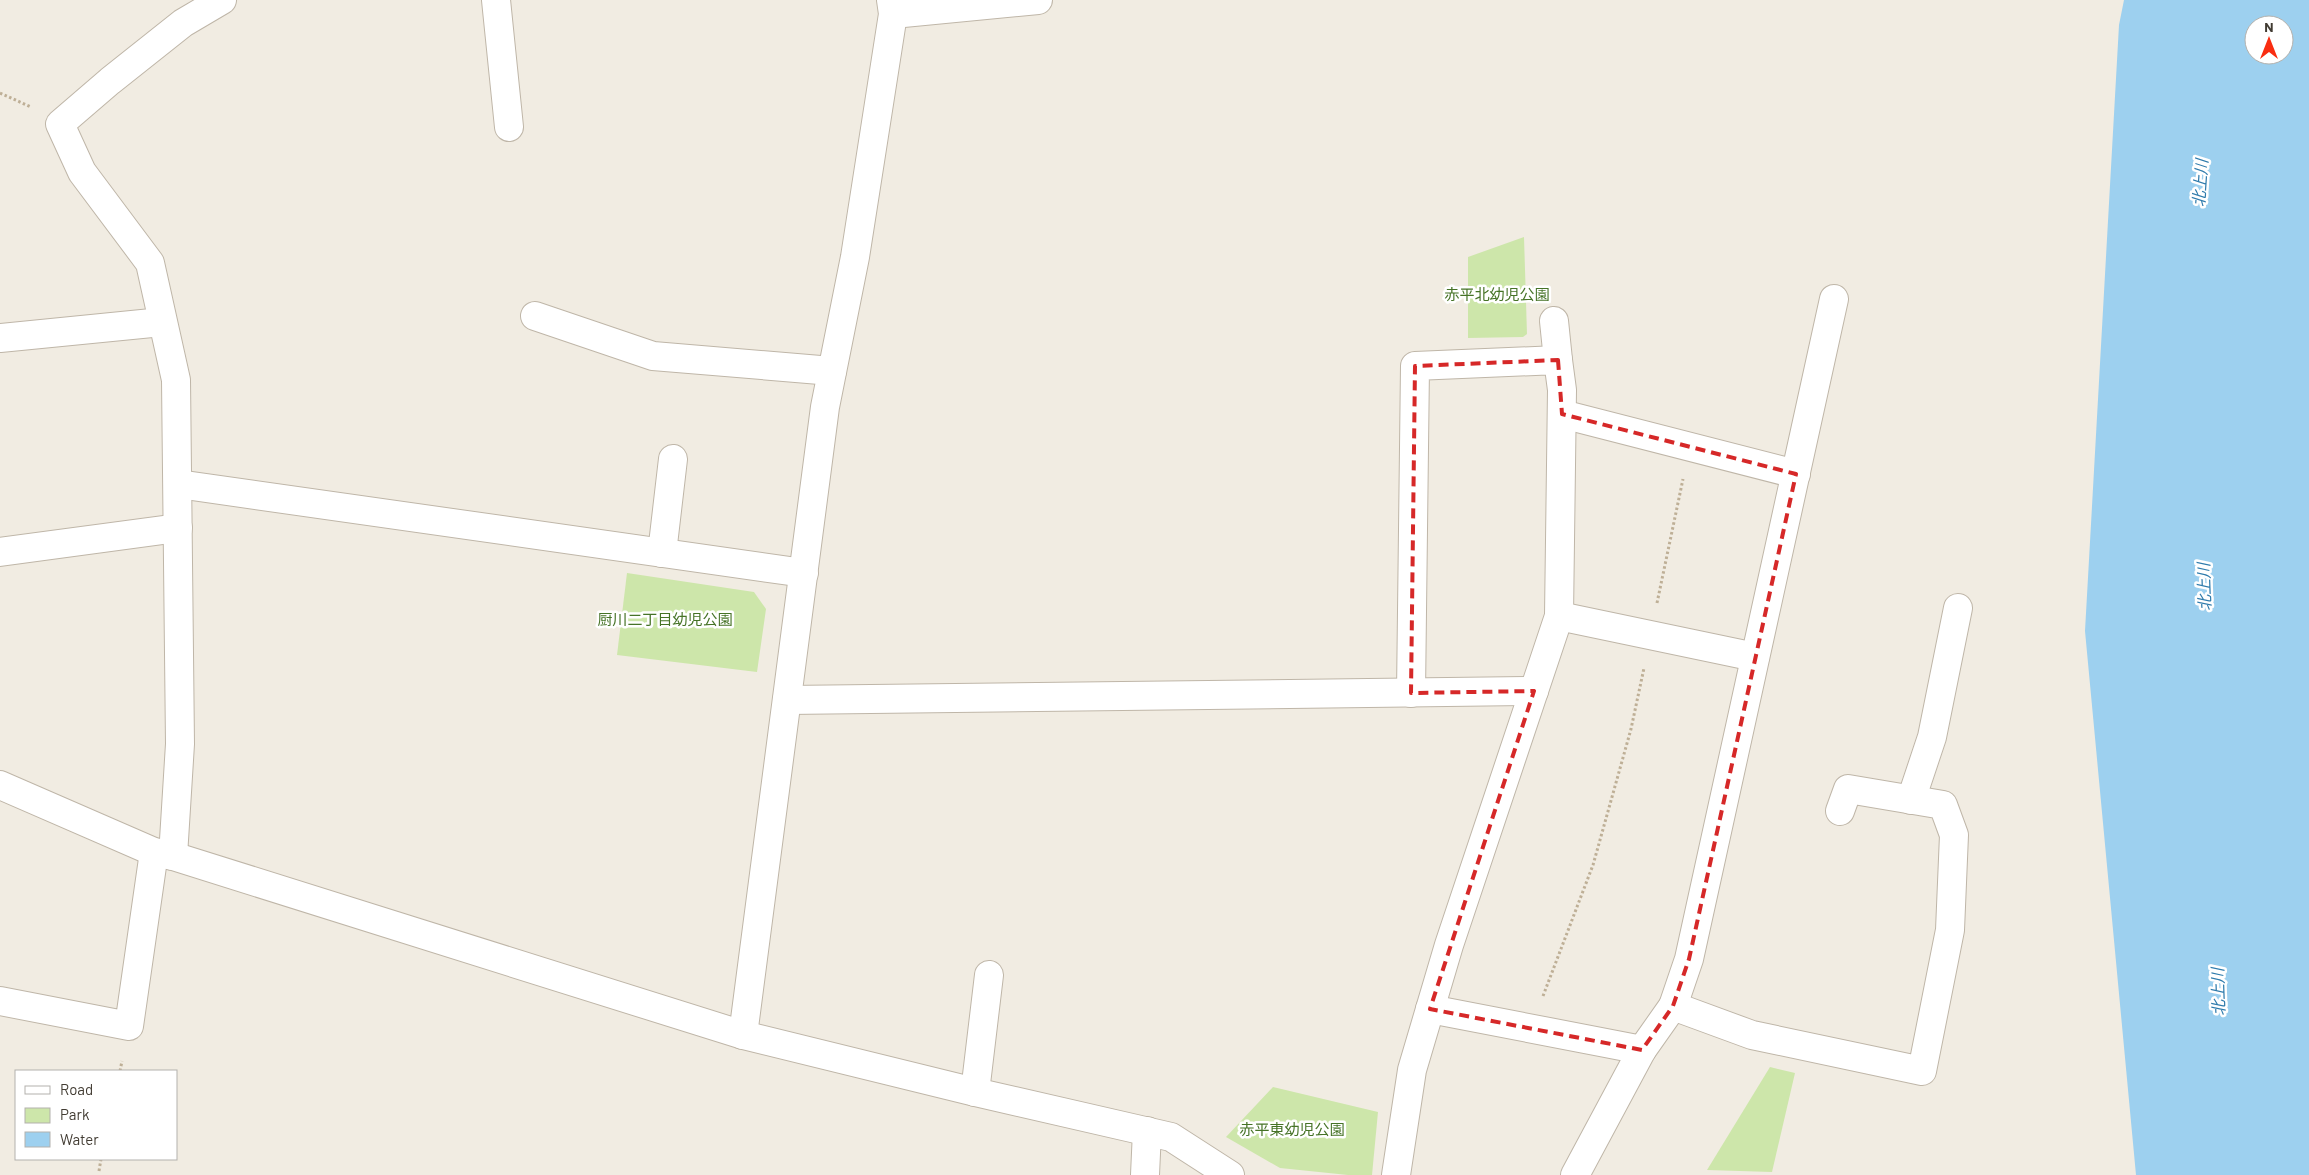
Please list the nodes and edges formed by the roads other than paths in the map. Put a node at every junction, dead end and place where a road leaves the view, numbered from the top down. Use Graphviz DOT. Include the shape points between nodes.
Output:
graph roads {
  1 [pos="222,0"];
  2 [pos="496,0"];
  3 [pos="1038,0"];
  4 [pos="892,7"];
  5 [pos="509,127"];
  6 [pos="1834,299"];
  7 [pos="535,316"];
  8 [pos="1554,321"];
  9 [pos="162,322"];
  10 [pos="0,338"];
  11 [pos="1558,360"];
  12 [pos="832,371"];
  13 [pos="1562,414"];
  14 [pos="673,459"];
  15 [pos="1796,474"];
  16 [pos="178,484"];
  17 [pos="178,528"];
  18 [pos="0,552"];
  19 [pos="662,553"];
  20 [pos="804,573"];
  21 [pos="1958,608"];
  22 [pos="1559,616"];
  23 [pos="1755,658"];
  24 [pos="1534,691"];
  25 [pos="1412,693"];
  26 [pos="787,700"];
  27 [pos="0,786"];
  28 [pos="1911,800"];
  29 [pos="1840,811"];
  30 [pos="163,854"];
  31 [pos="989,975"];
  32 [pos="0,1001"];
  33 [pos="1673,1006"];
  34 [pos="1430,1009"];
  35 [pos="743,1036"];
  36 [pos="1642,1050"];
  37 [pos="975,1092"];
  38 [pos="1147,1131"];
  39 [pos="1145,1175"];
  40 [pos="1230,1175"];
  41 [pos="1396,1175"];
  42 [pos="1575,1175"];
  1 -- 9 [label="street" via="183,23 60,124 82,172 150,263"];
  2 -- 5 [label="street"];
  3 -- 4 [label="street"];
  4 -- 12 [label="street" via="855,257"];
  6 -- 15 [label="street"];
  7 -- 12 [label="street" via="653,356"];
  8 -- 11 [label="street"];
  9 -- 10 [label="street"];
  9 -- 16 [label="street" via="176,380"];
  11 -- 13 [label="street"];
  11 -- 25 [label="street" via="1415,366"];
  12 -- 20 [label="street"];
  13 -- 15 [label="street"];
  13 -- 22 [label="street"];
  14 -- 19 [label="street"];
  15 -- 23 [label="street"];
  16 -- 17 [label="street"];
  16 -- 19 [label="street"];
  17 -- 18 [label="street"];
  17 -- 30 [label="street" via="180,744"];
  19 -- 20 [label="street"];
  20 -- 26 [label="street"];
  21 -- 28 [label="street" via="1932,737"];
  22 -- 23 [label="street"];
  22 -- 24 [label="street"];
  23 -- 33 [label="street" via="1689,959"];
  24 -- 25 [label="street"];
  24 -- 34 [label="street"];
  25 -- 26 [label="street"];
  26 -- 35 [label="street"];
  27 -- 30 [label="street"];
  28 -- 29 [label="street" via="1848,789"];
  28 -- 33 [label="street" via="1943,805 1954,835 1950,930 1922,1071 1752,1035"];
  30 -- 32 [label="street" via="130,1026"];
  30 -- 35 [label="street"];
  31 -- 37 [label="street"];
  33 -- 36 [label="street"];
  34 -- 36 [label="street"];
  34 -- 41 [label="street" via="1412,1070"];
  35 -- 37 [label="street"];
  36 -- 42 [label="street"];
  37 -- 38 [label="street"];
  38 -- 39 [label="street"];
  38 -- 40 [label="street" via="1171,1136"];
}
